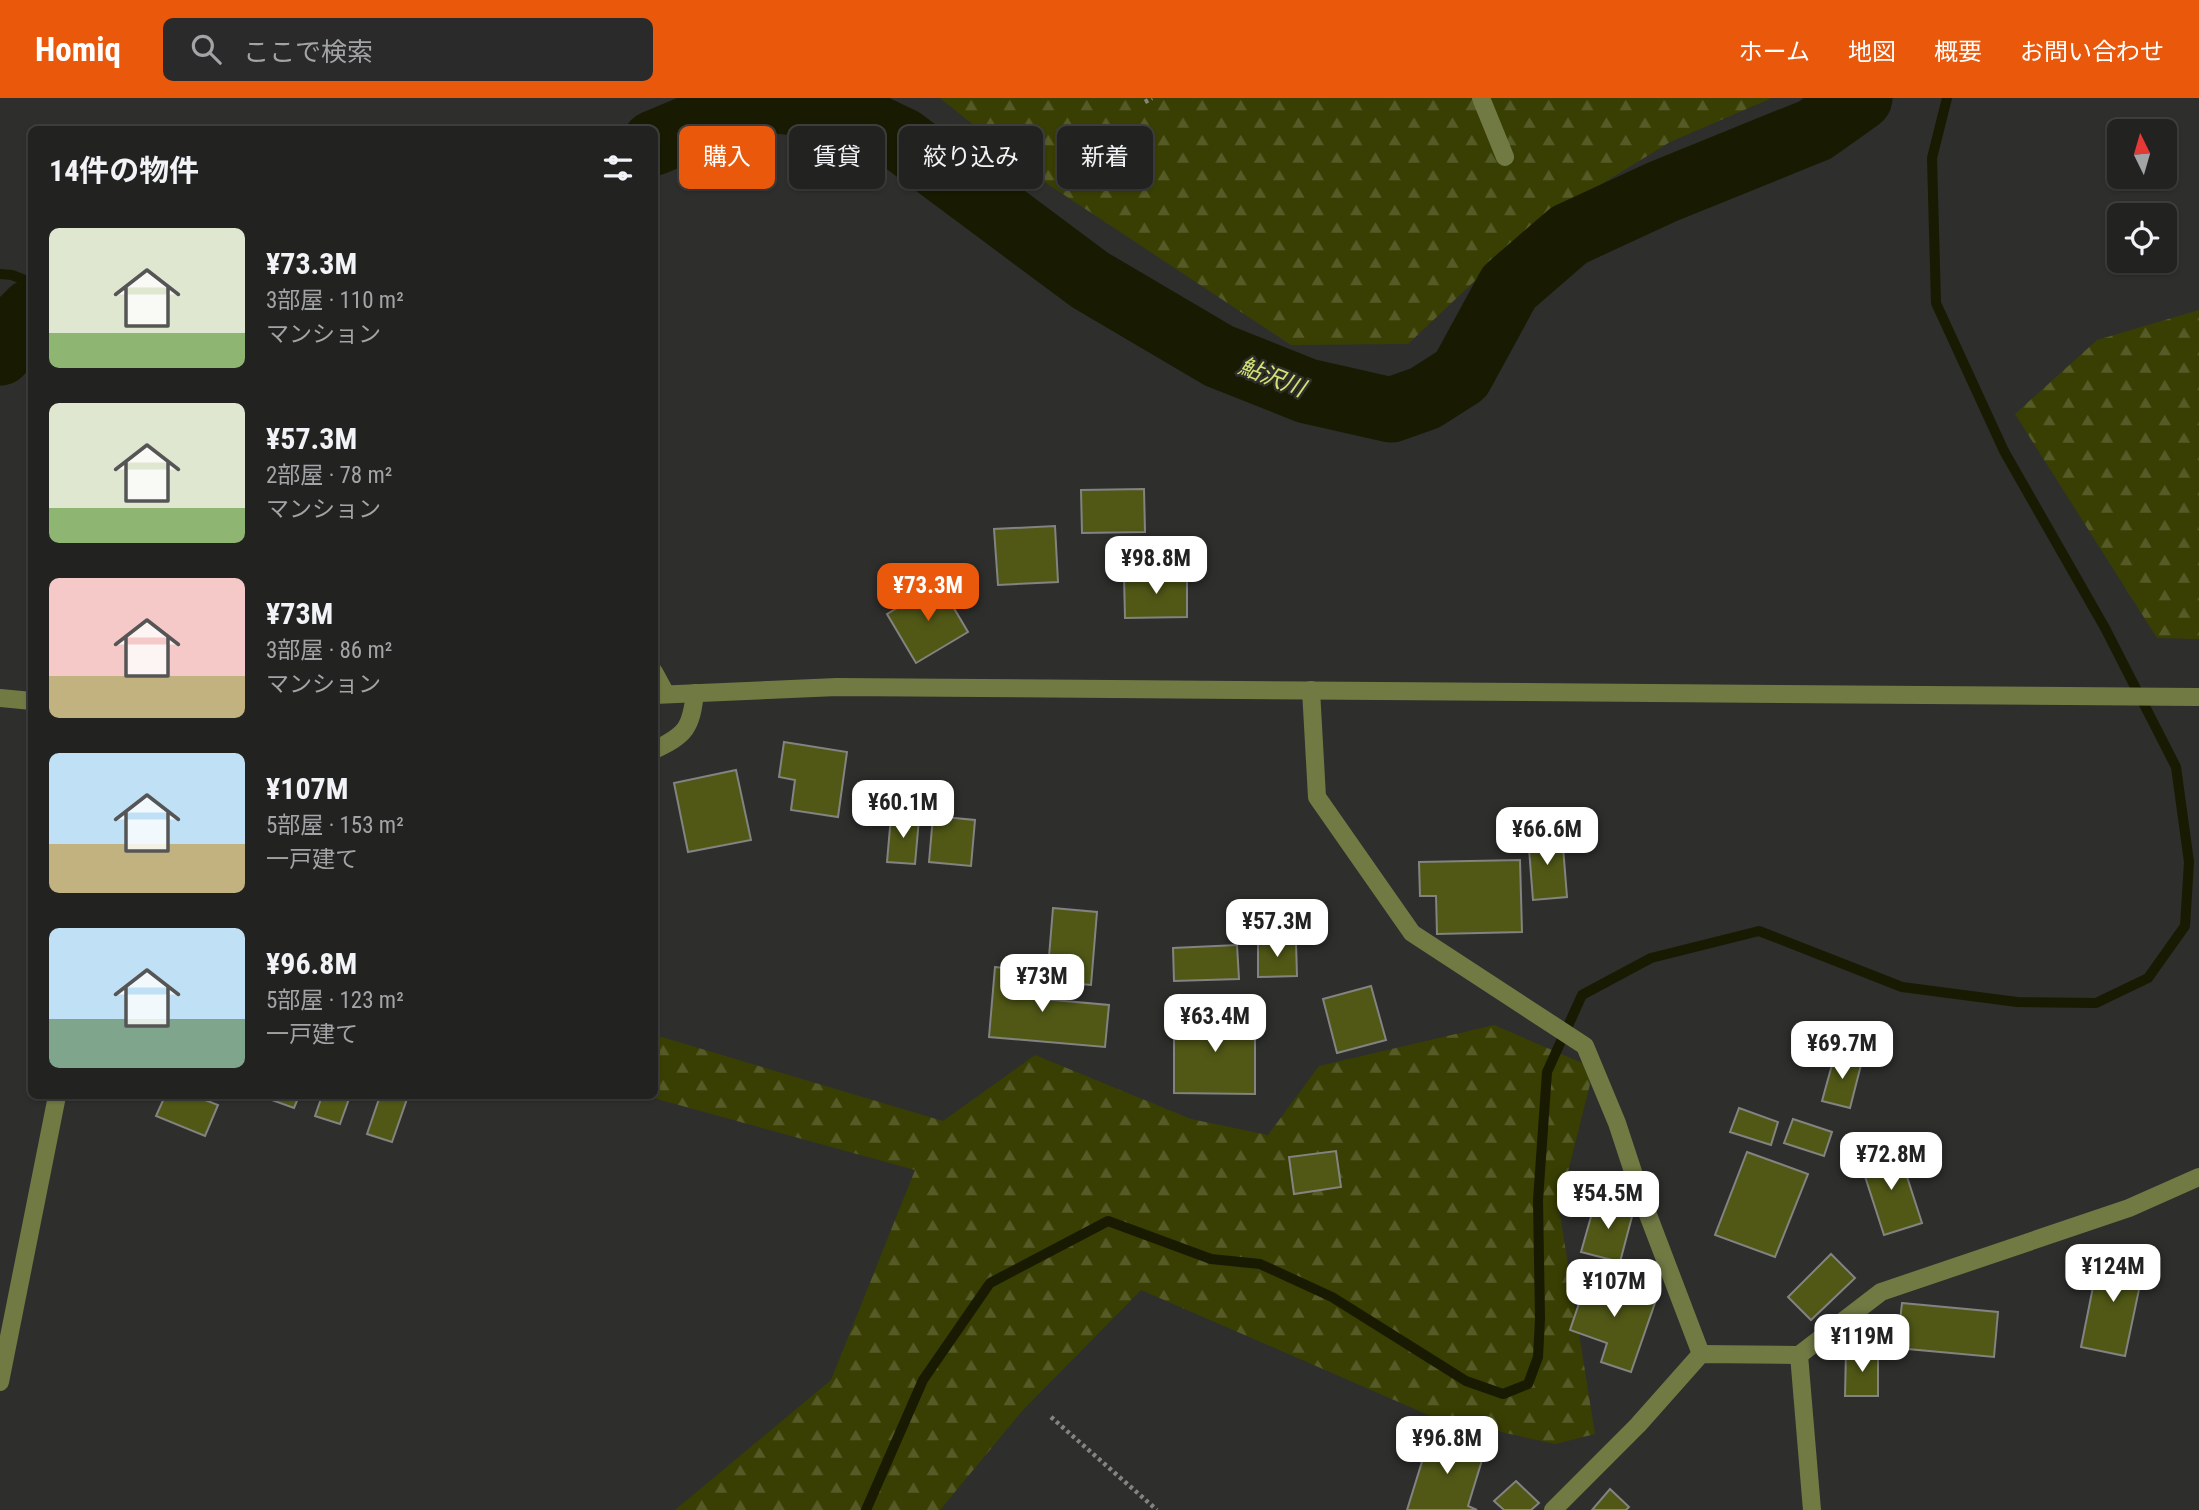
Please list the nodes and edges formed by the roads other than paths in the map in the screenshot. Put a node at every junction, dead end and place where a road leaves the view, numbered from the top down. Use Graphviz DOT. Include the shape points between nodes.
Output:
graph roads {
  1 [pos="1481,98"];
  2 [pos="1505,157"];
  3 [pos="1311,690"];
  4 [pos="695,693"];
  5 [pos="660,694"];
  6 [pos="2199,697"];
  7 [pos="0,698"];
  8 [pos="28,701"];
  9 [pos="658,748"];
  10 [pos="56,1099"];
  11 [pos="2199,1177"];
  12 [pos="1701,1354"];
  13 [pos="1799,1355"];
  14 [pos="0,1382"];
  15 [pos="1553,1510"];
  16 [pos="1812,1510"];
  1 -- 2 [label="street"];
  3 -- 4 [label="street" via="837,687"];
  3 -- 6 [label="street"];
  3 -- 12 [label="street" via="1317,797 1412,933 1585,1046"];
  4 -- 5 [label="street"];
  4 -- 9 [label="street" via="692,715 679,738"];
  7 -- 8 [label="street"];
  10 -- 14 [label="street"];
  11 -- 13 [label="street" via="2129,1208 1881,1292"];
  12 -- 13 [label="street"];
  12 -- 15 [label="street"];
  13 -- 16 [label="street"];
}
